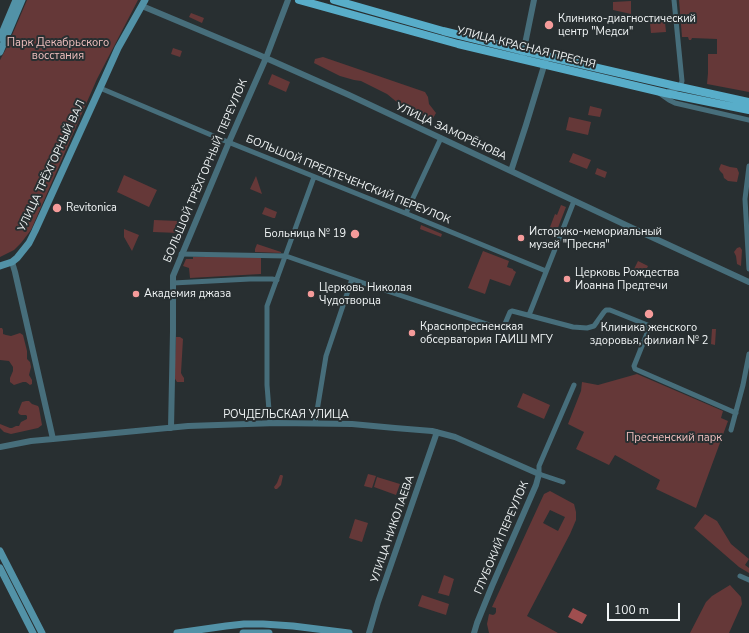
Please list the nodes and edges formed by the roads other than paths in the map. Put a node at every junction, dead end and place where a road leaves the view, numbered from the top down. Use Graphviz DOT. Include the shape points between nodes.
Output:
graph roads {
  1 [pos="16,0"];
  2 [pos="22,0"];
  3 [pos="288,0"];
  4 [pos="299,0"];
  5 [pos="334,0"];
  6 [pos="534,0"];
  7 [pos="674,0"];
  8 [pos="144,3"];
  9 [pos="0,38"];
  10 [pos="0,52"];
  11 [pos="523,55"];
  12 [pos="266,58"];
  13 [pos="546,60"];
  14 [pos="680,87"];
  15 [pos="100,88"];
  16 [pos="651,89"];
  17 [pos="665,93"];
  18 [pos="749,102"];
  19 [pos="749,110"];
  20 [pos="749,120"];
  21 [pos="441,138"];
  22 [pos="229,142"];
  23 [pos="749,166"];
  24 [pos="511,171"];
  25 [pos="314,177"];
  26 [pos="574,200"];
  27 [pos="406,213"];
  28 [pos="181,254"];
  29 [pos="286,256"];
  30 [pos="12,262"];
  31 [pos="0,266"];
  32 [pos="749,269"];
  33 [pos="546,271"];
  34 [pos="352,279"];
  35 [pos="277,280"];
  36 [pos="749,282"];
  37 [pos="173,283"];
  38 [pos="529,316"];
  39 [pos="749,354"];
  40 [pos="574,384"];
  41 [pos="736,413"];
  42 [pos="270,423"];
  43 [pos="315,423"];
  44 [pos="171,428"];
  45 [pos="731,430"];
  46 [pos="437,432"];
  47 [pos="53,439"];
  48 [pos="0,447"];
  49 [pos="539,474"];
  50 [pos="563,482"];
  51 [pos="0,551"];
  52 [pos="0,568"];
  53 [pos="740,576"];
  54 [pos="749,580"];
  55 [pos="33,633"];
  56 [pos="42,633"];
  57 [pos="178,633"];
  58 [pos="243,633"];
  59 [pos="269,633"];
  60 [pos="349,633"];
  61 [pos="369,633"];
  62 [pos="474,633"];
  1 -- 9 [label="main road"];
  2 -- 10 [label="main road"];
  3 -- 12 [label="street, БОЛЬШОЙ ТРЁХГОРНЫЙ ПЕРЕУЛОК"];
  4 -- 11 [label="main road, УЛИЦА КРАСНАЯ ПРЕСНЯ" via="458,44"];
  5 -- 11 [label="main road, УЛИЦА КРАСНАЯ ПРЕСНЯ"];
  6 -- 11 [label="street"];
  7 -- 14 [label="street" via="682,79"];
  8 -- 12 [label="street, УЛИЦА ЗАМОРЁНОВА"];
  8 -- 15 [label="main road, УЛИЦА ТРЁХГОРНЫЙ ВАЛ" via="118,48"];
  11 -- 13 [label="main road, УЛИЦА КРАСНАЯ ПРЕСНЯ"];
  12 -- 21 [label="street, УЛИЦА ЗАМОРЁНОВА"];
  12 -- 22 [label="street, БОЛЬШОЙ ТРЁХГОРНЫЙ ПЕРЕУЛОК"];
  13 -- 14 [label="main road, УЛИЦА КРАСНАЯ ПРЕСНЯ"];
  13 -- 16 [label="main road, УЛИЦА КРАСНАЯ ПРЕСНЯ"];
  13 -- 24 [label="street"];
  14 -- 17 [label="street"];
  14 -- 18 [label="main road, УЛИЦА КРАСНАЯ ПРЕСНЯ"];
  15 -- 22 [label="street, БОЛЬШОЙ ПРЕДТЕЧЕНСКИЙ ПЕРЕУЛОК"];
  15 -- 30 [label="main road, УЛИЦА ТРЁХГОРНЫЙ ВАЛ" via="35,231 23,251"];
  16 -- 17 [label="main road, УЛИЦА КРАСНАЯ ПРЕСНЯ"];
  16 -- 20 [label="street" via="675,102"];
  17 -- 19 [label="main road, УЛИЦА КРАСНАЯ ПРЕСНЯ"];
  21 -- 24 [label="street, УЛИЦА ЗАМОРЁНОВА"];
  21 -- 27 [label="street"];
  22 -- 25 [label="street, БОЛЬШОЙ ПРЕДТЕЧЕНСКИЙ ПЕРЕУЛОК"];
  22 -- 28 [label="street, БОЛЬШОЙ ТРЁХГОРНЫЙ ПЕРЕУЛОК"];
  23 -- 32 [label="street" via="745,199"];
  24 -- 26 [label="street, УЛИЦА ЗАМОРЁНОВА"];
  25 -- 27 [label="street, БОЛЬШОЙ ПРЕДТЕЧЕНСКИЙ ПЕРЕУЛОК"];
  25 -- 29 [label="street"];
  26 -- 33 [label="street"];
  26 -- 36 [label="street, УЛИЦА ЗАМОРЁНОВА"];
  27 -- 33 [label="street, БОЛЬШОЙ ПРЕДТЕЧЕНСКИЙ ПЕРЕУЛОК"];
  28 -- 29 [label="street"];
  28 -- 37 [label="street, БОЛЬШОЙ ТРЁХГОРНЫЙ ПЕРЕУЛОК"];
  29 -- 34 [label="street"];
  29 -- 35 [label="street"];
  30 -- 31 [label="main road"];
  30 -- 47 [label="street"];
  33 -- 38 [label="street"];
  34 -- 38 [label="street" via="499,328 504,326 512,311"];
  34 -- 43 [label="street" via="326,356"];
  35 -- 37 [label="street"];
  35 -- 42 [label="street" via="267,309"];
  37 -- 44 [label="street, БОЛЬШОЙ ТРЁХГОРНЫЙ ПЕРЕУЛОК"];
  38 -- 41 [label="street" via="587,328 594,326 608,310 650,326 635,369"];
  39 -- 41 [label="street"];
  40 -- 49 [label="street, ГЛУБОКИЙ ПЕРЕУЛОК" via="540,463"];
  41 -- 45 [label="street"];
  42 -- 43 [label="street, РОЧДЕЛЬСКАЯ УЛИЦА"];
  42 -- 44 [label="street, РОЧДЕЛЬСКАЯ УЛИЦА"];
  43 -- 46 [label="street, РОЧДЕЛЬСКАЯ УЛИЦА"];
  44 -- 47 [label="street, РОЧДЕЛЬСКАЯ УЛИЦА"];
  46 -- 49 [label="street, РОЧДЕЛЬСКАЯ УЛИЦА" via="455,437"];
  46 -- 61 [label="street, УЛИЦА НИКОЛАЕВА"];
  47 -- 48 [label="street, РОЧДЕЛЬСКАЯ УЛИЦА"];
  49 -- 50 [label="street, РОЧДЕЛЬСКАЯ УЛИЦА"];
  49 -- 62 [label="street, ГЛУБОКИЙ ПЕРЕУЛОК"];
  51 -- 56 [label="main road"];
  52 -- 55 [label="main road"];
  53 -- 54 [label="street"];
  57 -- 60 [label="main road" via="244,624 263,624"];
  58 -- 59 [label="main road"];
}
